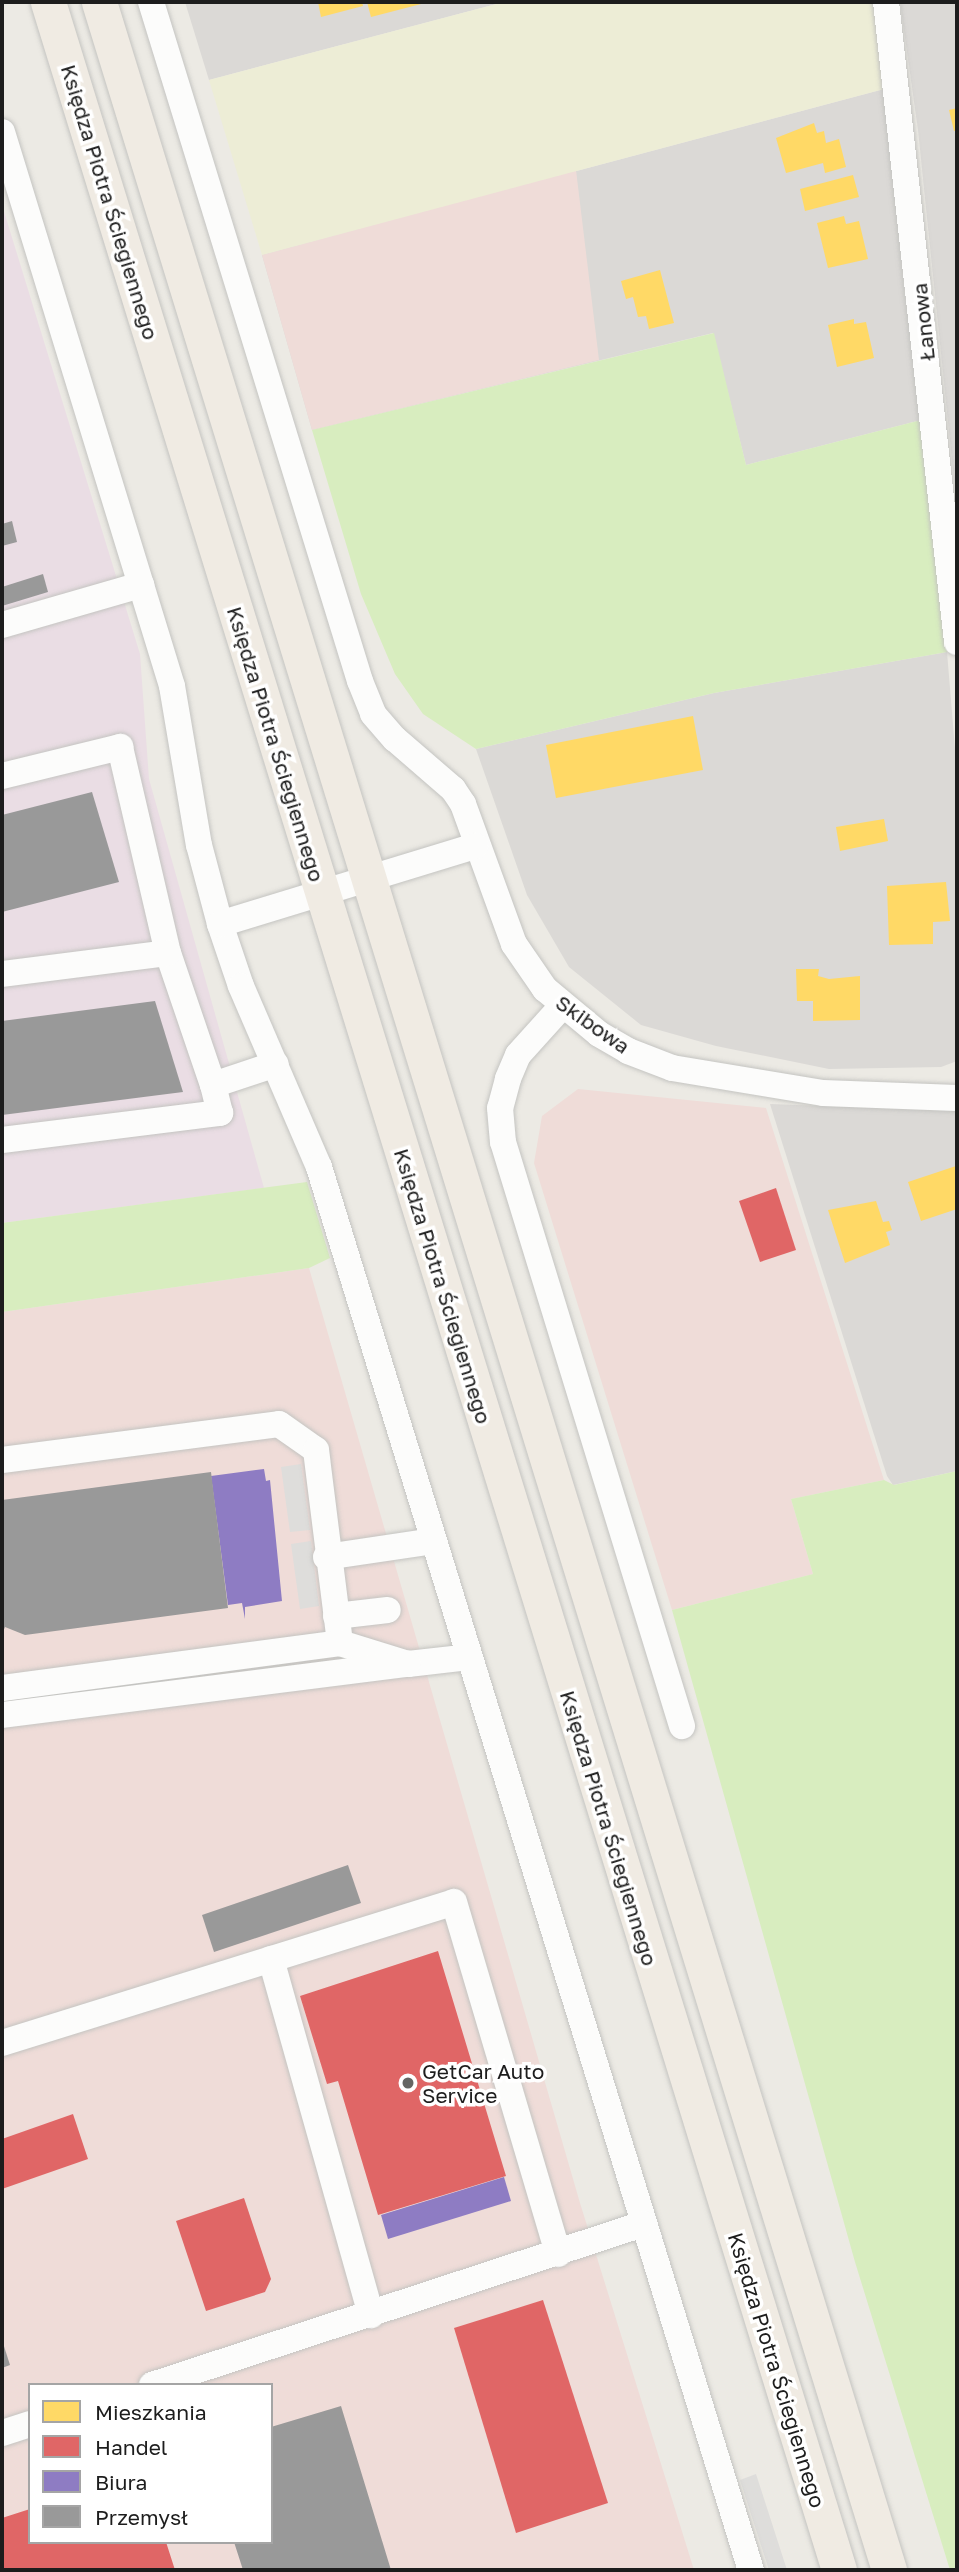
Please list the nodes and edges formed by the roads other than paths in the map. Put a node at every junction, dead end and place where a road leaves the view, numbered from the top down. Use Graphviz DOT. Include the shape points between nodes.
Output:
graph roads {
  1 [pos="48,2"];
  2 [pos="99,2"];
  3 [pos="151,2"];
  4 [pos="886,2"];
  5 [pos="2,132"];
  6 [pos="141,585"];
  7 [pos="2,625"];
  8 [pos="957,642"];
  9 [pos="2,776"];
  10 [pos="475,846"];
  11 [pos="369,878"];
  12 [pos="322,892"];
  13 [pos="220,924"];
  14 [pos="168,953"];
  15 [pos="2,974"];
  16 [pos="563,1005"];
  17 [pos="276,1064"];
  18 [pos="213,1085"];
  19 [pos="957,1098"];
  20 [pos="2,1140"];
  21 [pos="2,1460"];
  22 [pos="433,1542"];
  23 [pos="326,1557"];
  24 [pos="388,1610"];
  25 [pos="336,1616"];
  26 [pos="340,1643"];
  27 [pos="468,1657"];
  28 [pos="408,1664"];
  29 [pos="2,1688"];
  30 [pos="2,1715"];
  31 [pos="682,1726"];
  32 [pos="271,1959"];
  33 [pos="2,2043"];
  34 [pos="643,2224"];
  35 [pos="558,2254"];
  36 [pos="371,2315"];
  37 [pos="158,2383"];
  38 [pos="28,2425"];
  39 [pos="2,2433"];
  40 [pos="751,2570"];
  41 [pos="839,2570"];
  42 [pos="889,2570"];
  1 -- 12 [label="main road, Księdza Piotra Ściegiennego"];
  2 -- 11 [label="main road"];
  3 -- 10 [label="street, Skibowa" via="360,681 373,714 453,789 472,824"];
  4 -- 8 [label="street, Łanowa"];
  5 -- 6 [label="street"];
  6 -- 7 [label="street"];
  6 -- 13 [label="street" via="172,686 199,845"];
  9 -- 14 [label="street" via="120,747"];
  10 -- 11 [label="street"];
  10 -- 16 [label="street, Skibowa" via="514,944 545,989"];
  11 -- 12 [label="street"];
  11 -- 42 [label="main road"];
  12 -- 13 [label="street"];
  12 -- 41 [label="main road, Księdza Piotra Ściegiennego"];
  13 -- 17 [label="street" via="241,986"];
  14 -- 15 [label="street"];
  14 -- 18 [label="street"];
  16 -- 19 [label="street, Skibowa" via="628,1051 672,1068 823,1093"];
  16 -- 31 [label="street" via="518,1055 500,1108 503,1142"];
  17 -- 18 [label="street"];
  17 -- 22 [label="street" via="319,1167"];
  18 -- 20 [label="street" via="220,1113"];
  21 -- 23 [label="street" via="279,1424 316,1450"];
  22 -- 23 [label="street"];
  22 -- 27 [label="street"];
  23 -- 25 [label="street"];
  24 -- 25 [label="street"];
  25 -- 26 [label="street"];
  26 -- 28 [label="street"];
  26 -- 29 [label="street"];
  27 -- 28 [label="street"];
  27 -- 34 [label="street"];
  28 -- 30 [label="street"];
  32 -- 33 [label="street"];
  32 -- 35 [label="street" via="454,1902"];
  32 -- 36 [label="street"];
  34 -- 35 [label="street"];
  34 -- 40 [label="street"];
  35 -- 36 [label="street"];
  36 -- 37 [label="street"];
  38 -- 39 [label="street"];
}
